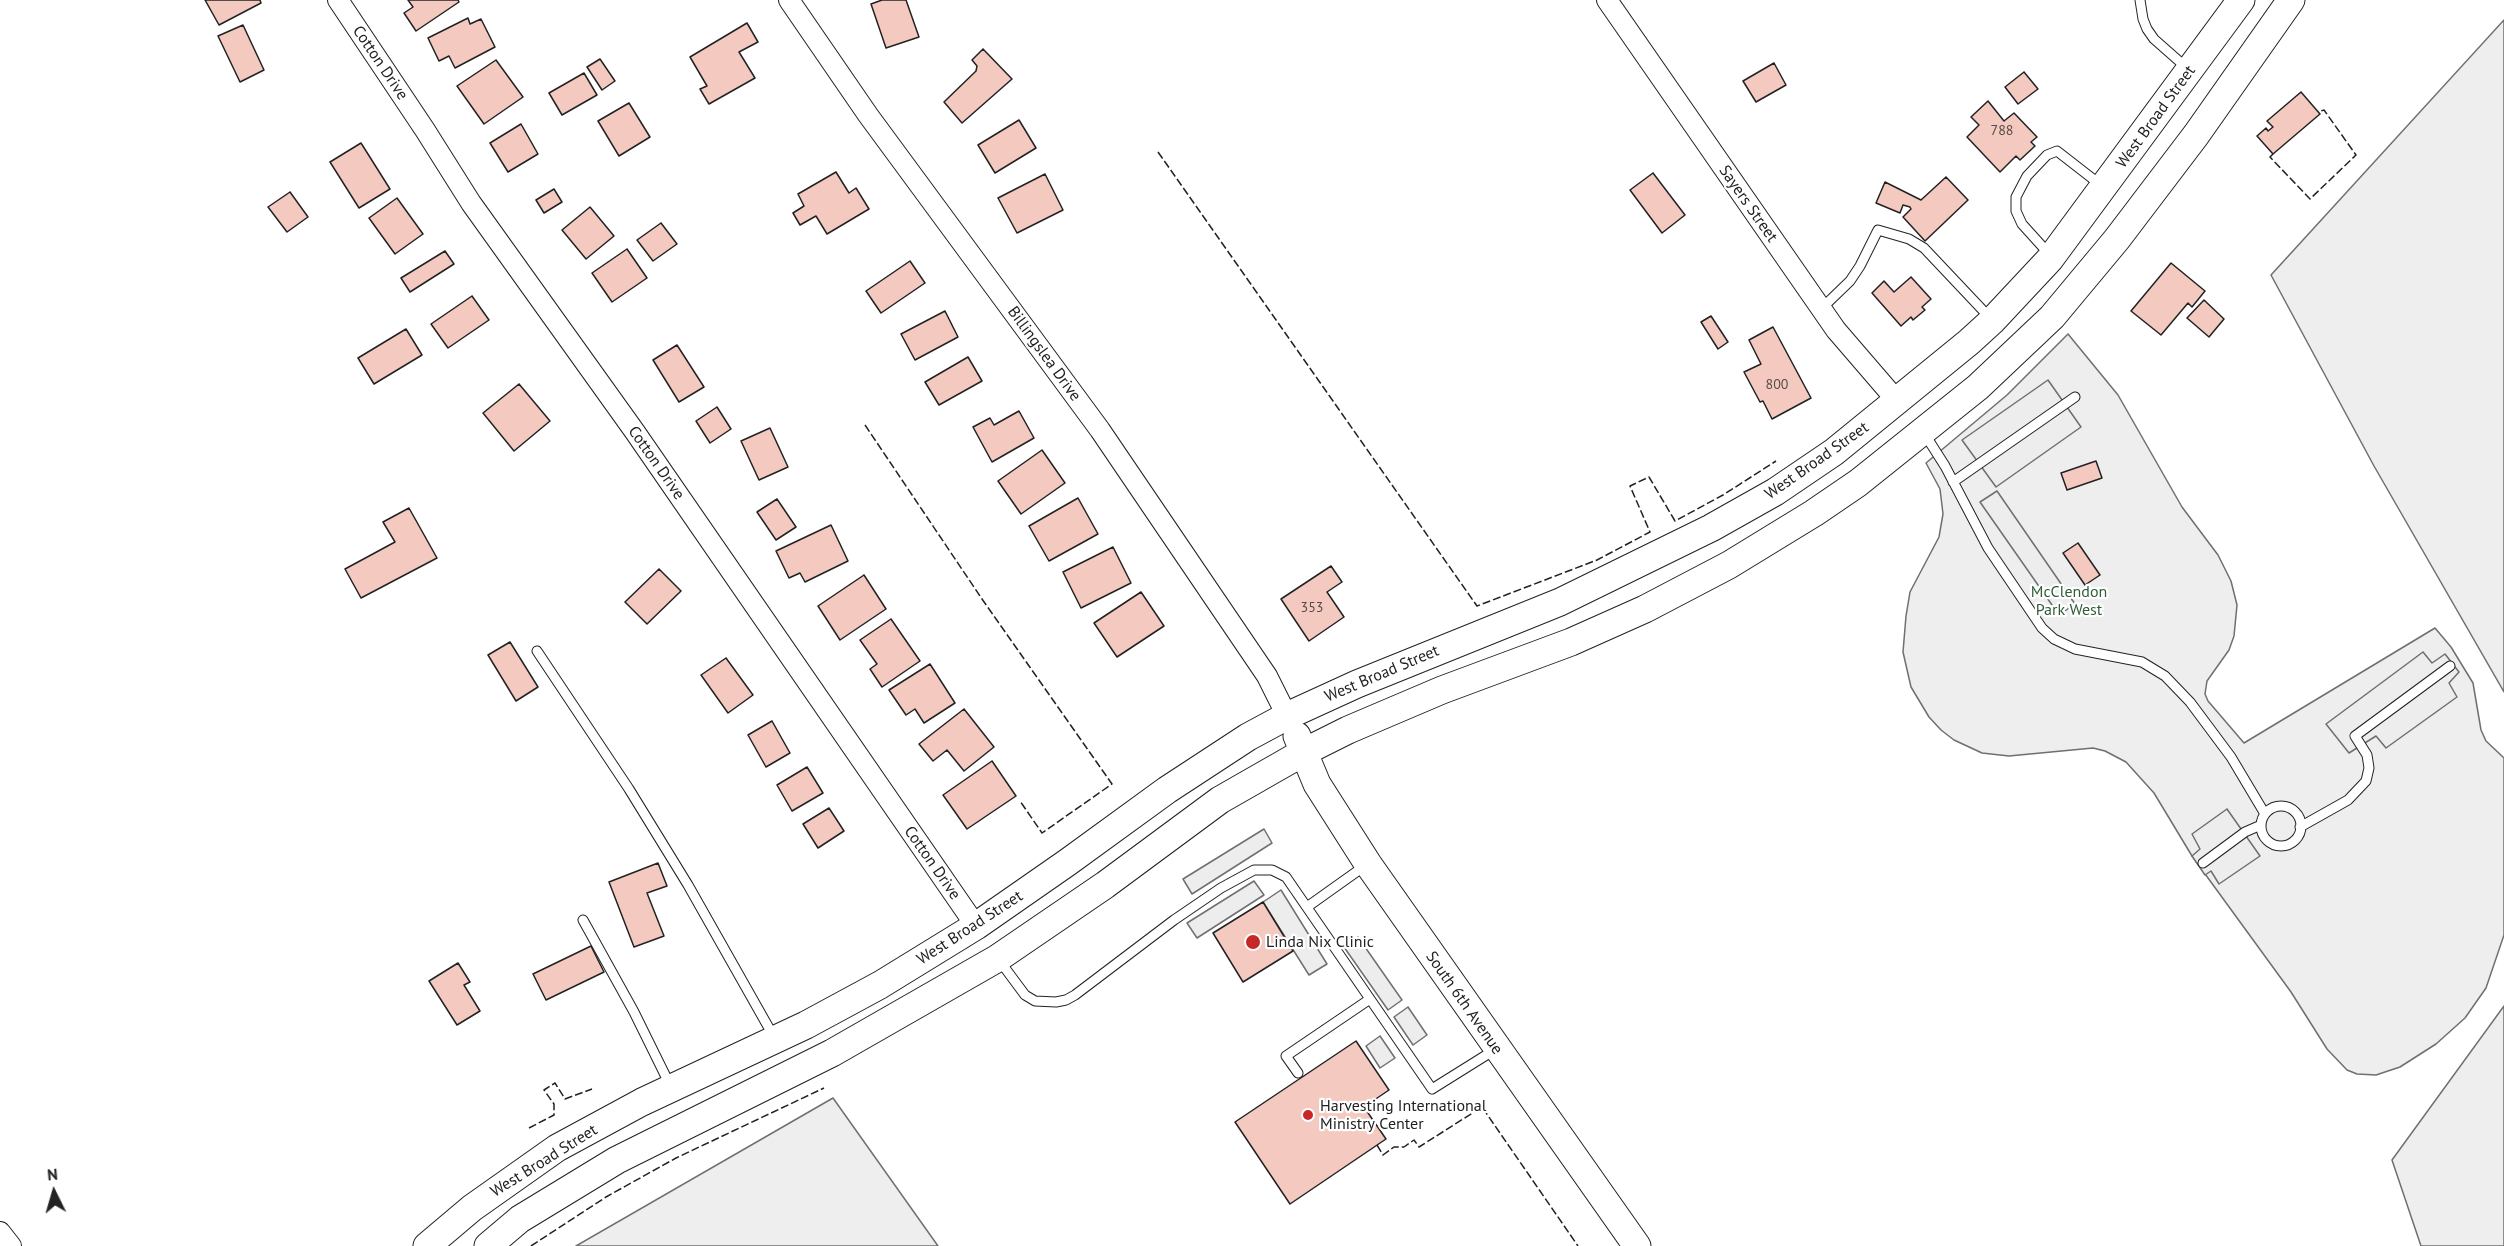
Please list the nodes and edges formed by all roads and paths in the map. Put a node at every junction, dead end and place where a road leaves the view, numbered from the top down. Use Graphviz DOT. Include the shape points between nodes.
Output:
graph roads {
  1 [pos="338,0"];
  2 [pos="789,0"];
  3 [pos="1606,0"];
  4 [pos="2140,0"];
  5 [pos="2241,0"];
  6 [pos="2290,0"];
  7 [pos="2190,70"];
  8 [pos="2104,188"];
  9 [pos="2052,256"];
  10 [pos="1821,309"];
  11 [pos="1992,321"];
  12 [pos="2074,397"];
  13 [pos="1898,402"];
  14 [pos="1923,432"];
  15 [pos="1953,482"];
  16 [pos="537,651"];
  17 [pos="2450,666"];
  18 [pos="1287,716"];
  19 [pos="1304,752"];
  20 [pos="2265,814"];
  21 [pos="2261,825"];
  22 [pos="2300,827"];
  23 [pos="2203,863"];
  24 [pos="1368,864"];
  25 [pos="1307,907"];
  26 [pos="583,920"];
  27 [pos="976,926"];
  28 [pos="998,958"];
  29 [pos="1370,999"];
  30 [pos="776,1040"];
  31 [pos="1496,1049"];
  32 [pos="1298,1073"];
  33 [pos="672,1088"];
  34 [pos="0,1232"];
  35 [pos="491,1243"];
  36 [pos="11,1246"];
  37 [pos="427,1246"];
  38 [pos="1637,1246"];
  1 -- 27 [label="street, Cotton Drive" via="471,203 635,432"];
  2 -- 18 [label="street, Billingslea Drive" via="867,115 1100,430 1267,676"];
  3 -- 10 [label="street, Sayers Street"];
  4 -- 7 [label="lane" via="2143,19 2154,39"];
  5 -- 7 [label="main road, West Broad Street"];
  6 -- 14 [label="main road" via="2189,144 2067,300 2016,352"];
  7 -- 8 [label="main road, West Broad Street"];
  8 -- 9 [label="main road, West Broad Street"];
  8 -- 9 [label="lane" via="2057,151 2028,176 2016,197 2016,211 2022,224"];
  9 -- 11 [label="main road, West Broad Street"];
  10 -- 11 [label="lane" via="1850,281 1878,230 1910,239 1924,248"];
  10 -- 13 [label="street, Sayers Street"];
  11 -- 13 [label="main road, West Broad Street"];
  12 -- 15 [label="lane"];
  13 -- 14 [label="main road"];
  13 -- 18 [label="main road, West Broad Street" via="1775,492 1711,528 1560,602"];
  14 -- 15 [label="lane"];
  14 -- 19 [label="main road" via="1797,524 1645,609 1571,642 1442,690"];
  15 -- 20 [label="lane" via="1988,548 2042,628 2075,649 2135,660 2165,675 2208,725"];
  16 -- 30 [label="lane" via="682,876"];
  17 -- 22 [label="lane" via="2355,736 2367,755 2366,781 2348,800"];
  18 -- 19 [label="main road, South 6th Avenue"];
  18 -- 27 [label="main road, West Broad Street" via="1201,767"];
  19 -- 24 [label="main road, South 6th Avenue" via="1317,783"];
  19 -- 28 [label="main road" via="1220,800"];
  20 -- 21 [label="lane"];
  20 -- 22 [label="lane" via="2286,807 2298,816"];
  21 -- 22 [label="lane" via="2263,836 2276,846 2291,844"];
  21 -- 23 [label="lane"];
  24 -- 25 [label="lane"];
  24 -- 31 [label="main road, South 6th Avenue"];
  25 -- 28 [label="lane" via="1286,877 1272,870 1254,870 1198,903 1075,995 1056,1002 1025,995"];
  25 -- 29 [label="lane"];
  26 -- 33 [label="lane"];
  27 -- 28 [label="main road"];
  27 -- 30 [label="main road, West Broad Street" via="880,985"];
  28 -- 35 [label="main road" via="832,1053 617,1160 519,1219"];
  29 -- 31 [label="lane" via="1432,1089"];
  29 -- 32 [label="lane" via="1286,1056"];
  30 -- 33 [label="main road, West Broad Street"];
  31 -- 38 [label="main road, South 6th Avenue"];
  33 -- 37 [label="main road, West Broad Street" via="557,1148 472,1208"];
  34 -- 36 [label="street"];
}
